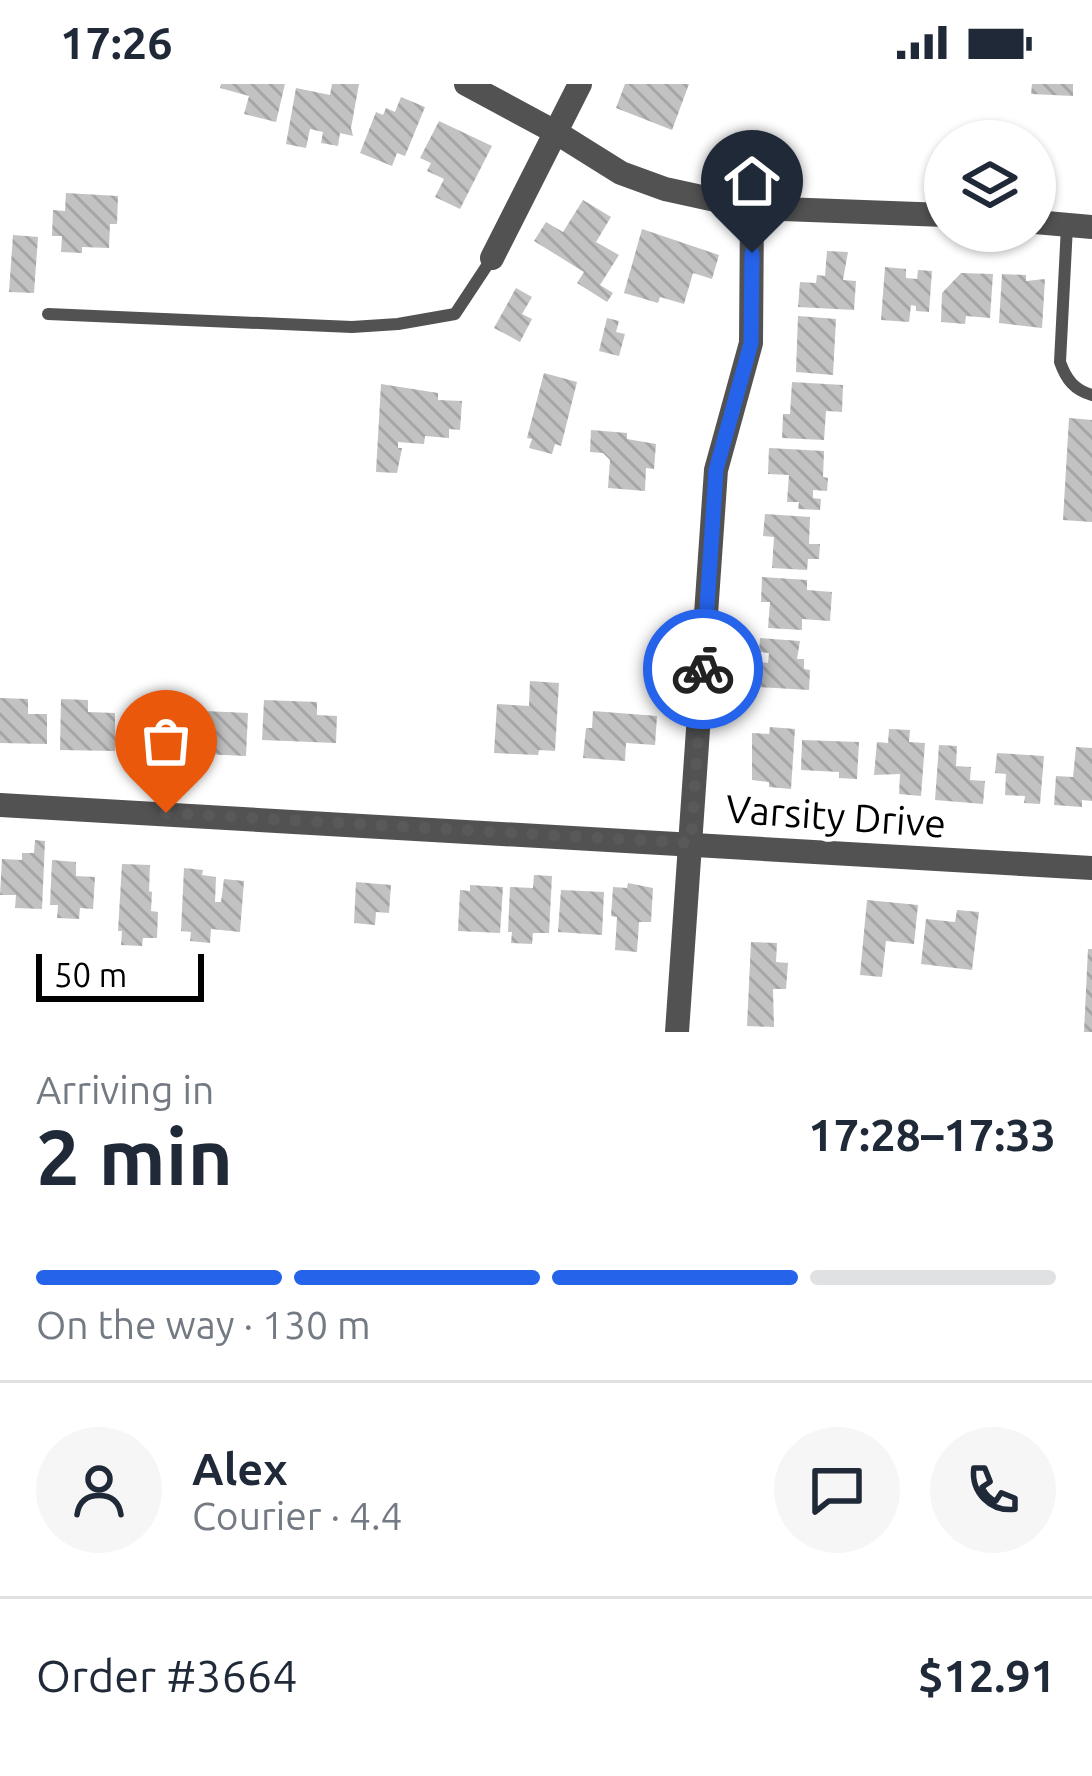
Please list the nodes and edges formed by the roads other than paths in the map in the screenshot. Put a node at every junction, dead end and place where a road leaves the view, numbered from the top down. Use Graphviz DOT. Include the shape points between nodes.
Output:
graph roads {
  1 [pos="466,84"];
  2 [pos="580,84"];
  3 [pos="557,133"];
  4 [pos="752,208"];
  5 [pos="924,213"];
  6 [pos="1080,226"];
  7 [pos="492,259"];
  8 [pos="48,314"];
  9 [pos="1092,395"];
  10 [pos="0,805"];
  11 [pos="691,843"];
  12 [pos="1092,868"];
  13 [pos="677,1032"];
  1 -- 3 [label="street"];
  2 -- 3 [label="street"];
  3 -- 4 [label="street" via="665,190"];
  3 -- 7 [label="street"];
  4 -- 5 [label="street"];
  4 -- 11 [label="street" via="751,343 716,470"];
  6 -- 9 [label="lane" via="1060,362 1066,379"];
  7 -- 8 [label="lane" via="455,314 398,324"];
  10 -- 11 [label="street, Varsity Drive"];
  11 -- 12 [label="street, Varsity Drive"];
  11 -- 13 [label="street"];
}
